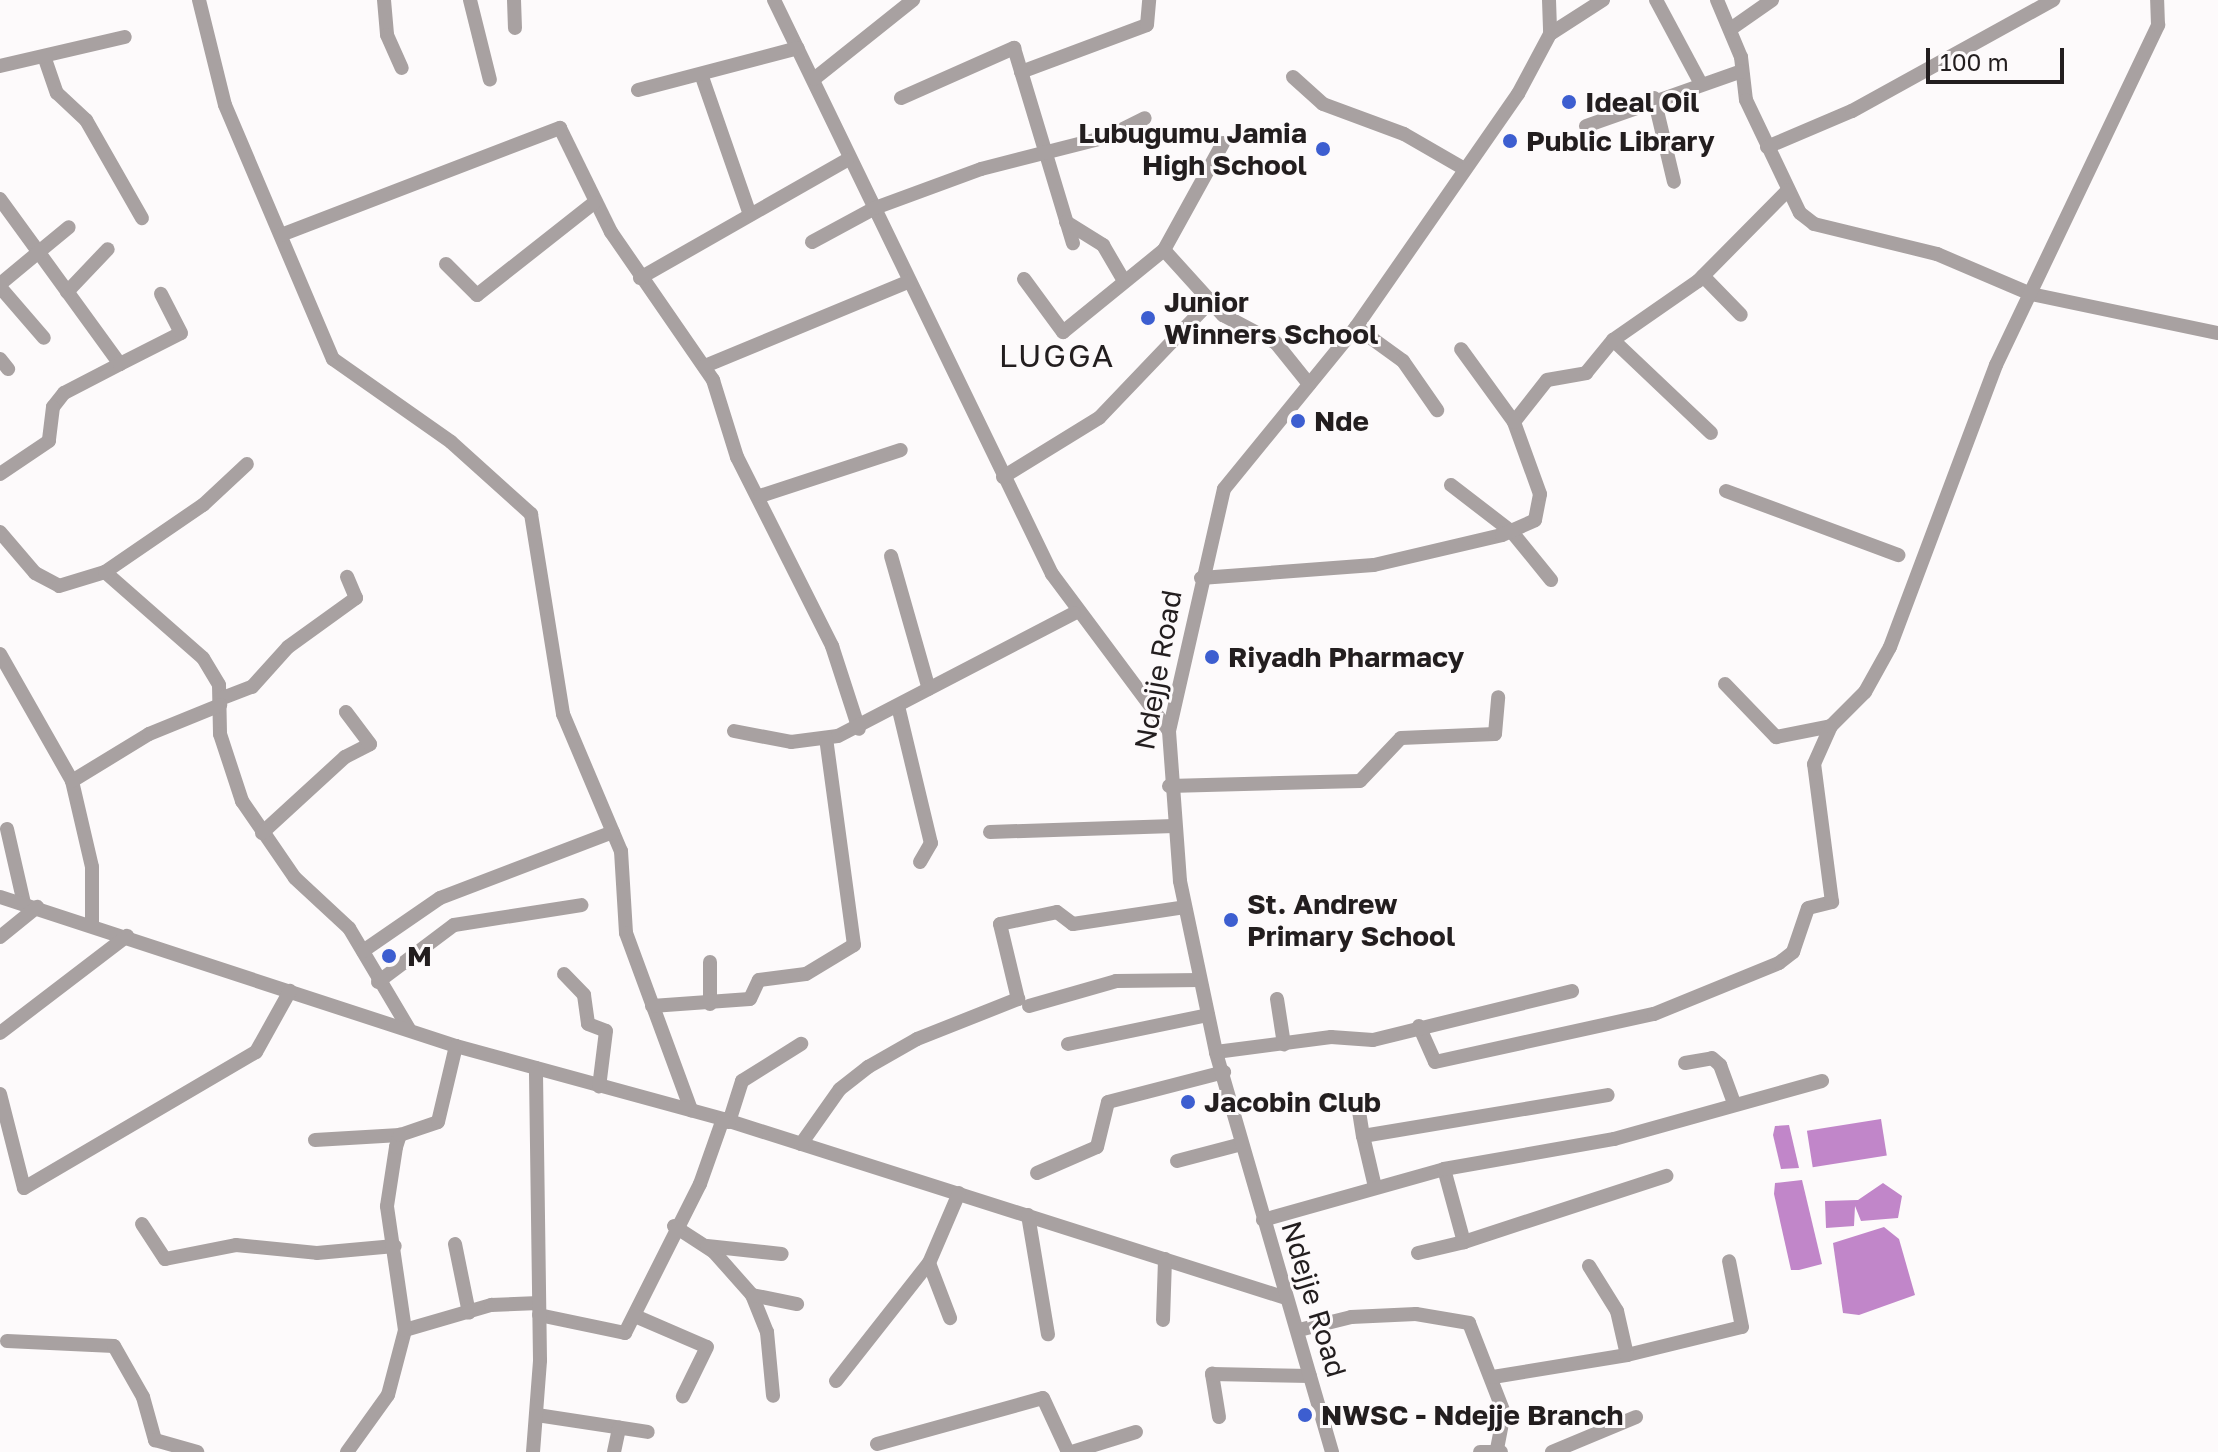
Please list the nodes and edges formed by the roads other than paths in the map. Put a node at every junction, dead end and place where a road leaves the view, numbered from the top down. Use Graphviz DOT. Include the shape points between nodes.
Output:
graph roads {
  1 [pos="199,0"];
  2 [pos="384,0"];
  3 [pos="470,0"];
  4 [pos="514,0"];
  5 [pos="774,0"];
  6 [pos="913,0"];
  7 [pos="1149,0"];
  8 [pos="1549,0"];
  9 [pos="1603,0"];
  10 [pos="1656,0"];
  11 [pos="1717,0"];
  12 [pos="1772,0"];
  13 [pos="2053,0"];
  14 [pos="2157,0"];
  15 [pos="515,28"];
  16 [pos="1732,28"];
  17 [pos="1550,34"];
  18 [pos="125,37"];
  19 [pos="798,48"];
  20 [pos="45,59"];
  21 [pos="0,66"];
  22 [pos="402,68"];
  23 [pos="1742,71"];
  24 [pos="1021,72"];
  25 [pos="701,74"];
  26 [pos="1293,77"];
  27 [pos="814,79"];
  28 [pos="490,80"];
  29 [pos="1700,82"];
  30 [pos="638,90"];
  31 [pos="901,98"];
  32 [pos="1654,98"];
  33 [pos="1145,118"];
  34 [pos="1586,126"];
  35 [pos="1223,143"];
  36 [pos="1767,147"];
  37 [pos="1044,153"];
  38 [pos="847,160"];
  39 [pos="1463,168"];
  40 [pos="1674,182"];
  41 [pos="1788,190"];
  42 [pos="0,199"];
  43 [pos="594,203"];
  44 [pos="875,208"];
  45 [pos="750,215"];
  46 [pos="142,218"];
  47 [pos="1066,222"];
  48 [pos="69,227"];
  49 [pos="281,235"];
  50 [pos="812,242"];
  51 [pos="1073,243"];
  52 [pos="108,249"];
  53 [pos="36,250"];
  54 [pos="1164,250"];
  55 [pos="446,264"];
  56 [pos="1703,276"];
  57 [pos="640,278"];
  58 [pos="1024,279"];
  59 [pos="1124,281"];
  60 [pos="908,282"];
  61 [pos="0,285"];
  62 [pos="67,292"];
  63 [pos="161,294"];
  64 [pos="2031,294"];
  65 [pos="1211,301"];
  66 [pos="1741,315"];
  67 [pos="1356,327"];
  68 [pos="2218,333"];
  69 [pos="44,338"];
  70 [pos="1613,340"];
  71 [pos="1461,349"];
  72 [pos="120,364"];
  73 [pos="705,366"];
  74 [pos="1309,384"];
  75 [pos="1437,410"];
  76 [pos="1514,422"];
  77 [pos="1711,433"];
  78 [pos="901,450"];
  79 [pos="247,464"];
  80 [pos="0,474"];
  81 [pos="1003,477"];
  82 [pos="1451,485"];
  83 [pos="1726,491"];
  84 [pos="760,496"];
  85 [pos="0,532"];
  86 [pos="1512,532"];
  87 [pos="1898,555"];
  88 [pos="891,556"];
  89 [pos="105,572"];
  90 [pos="347,577"];
  91 [pos="1201,578"];
  92 [pos="1551,580"];
  93 [pos="1074,613"];
  94 [pos="0,654"];
  95 [pos="1725,684"];
  96 [pos="929,689"];
  97 [pos="1498,697"];
  98 [pos="220,702"];
  99 [pos="898,706"];
  100 [pos="346,712"];
  101 [pos="1831,726"];
  102 [pos="859,729"];
  103 [pos="734,731"];
  104 [pos="1169,731"];
  105 [pos="826,738"];
  106 [pos="72,781"];
  107 [pos="1169,786"];
  108 [pos="1174,826"];
  109 [pos="7,829"];
  110 [pos="613,832"];
  111 [pos="990,832"];
  112 [pos="262,833"];
  113 [pos="920,862"];
  114 [pos="0,897"];
  115 [pos="31,905"];
  116 [pos="581,905"];
  117 [pos="1185,907"];
  118 [pos="92,924"];
  119 [pos="127,936"];
  120 [pos="0,937"];
  121 [pos="363,951"];
  122 [pos="710,962"];
  123 [pos="564,974"];
  124 [pos="1200,980"];
  125 [pos="378,982"];
  126 [pos="290,991"];
  127 [pos="1572,991"];
  128 [pos="1277,999"];
  129 [pos="710,1004"];
  130 [pos="652,1006"];
  131 [pos="1029,1006"];
  132 [pos="1208,1015"];
  133 [pos="1419,1026"];
  134 [pos="409,1029"];
  135 [pos="0,1033"];
  136 [pos="801,1044"];
  137 [pos="1068,1044"];
  138 [pos="1284,1044"];
  139 [pos="456,1046"];
  140 [pos="1216,1052"];
  141 [pos="1685,1063"];
  142 [pos="536,1068"];
  143 [pos="1224,1072"];
  144 [pos="1822,1081"];
  145 [pos="599,1087"];
  146 [pos="0,1094"];
  147 [pos="1608,1095"];
  148 [pos="1734,1103"];
  149 [pos="1358,1105"];
  150 [pos="691,1110"];
  151 [pos="726,1120"];
  152 [pos="400,1135"];
  153 [pos="1363,1136"];
  154 [pos="315,1140"];
  155 [pos="801,1144"];
  156 [pos="1242,1144"];
  157 [pos="1177,1161"];
  158 [pos="1444,1169"];
  159 [pos="1037,1173"];
  160 [pos="1666,1176"];
  161 [pos="1375,1187"];
  162 [pos="959,1193"];
  163 [pos="1028,1215"];
  164 [pos="1263,1220"];
  165 [pos="142,1224"];
  166 [pos="674,1226"];
  167 [pos="1464,1242"];
  168 [pos="455,1244"];
  169 [pos="395,1246"];
  170 [pos="706,1246"];
  171 [pos="1418,1253"];
  172 [pos="782,1254"];
  173 [pos="1165,1259"];
  174 [pos="1729,1261"];
  175 [pos="929,1263"];
  176 [pos="1589,1266"];
  177 [pos="752,1295"];
  178 [pos="1286,1298"];
  179 [pos="797,1304"];
  180 [pos="539,1309"];
  181 [pos="469,1313"];
  182 [pos="635,1316"];
  183 [pos="950,1318"];
  184 [pos="1163,1320"];
  185 [pos="405,1330"];
  186 [pos="1299,1330"];
  187 [pos="1048,1334"];
  188 [pos="7,1341"];
  189 [pos="1627,1355"];
  190 [pos="1310,1376"];
  191 [pos="1493,1377"];
  192 [pos="836,1381"];
  193 [pos="683,1396"];
  194 [pos="773,1396"];
  195 [pos="537,1415"];
  196 [pos="1219,1417"];
  197 [pos="1636,1417"];
  198 [pos="619,1428"];
  199 [pos="648,1432"];
  200 [pos="1136,1432"];
  201 [pos="877,1444"];
  202 [pos="1499,1451"];
  203 [pos="197,1452"];
  204 [pos="347,1452"];
  205 [pos="533,1452"];
  206 [pos="614,1452"];
  207 [pos="1070,1452"];
  208 [pos="1332,1452"];
  209 [pos="1480,1452"];
  210 [pos="1552,1452"];
  1 -- 49 [label="street" via="225,105"];
  2 -- 22 [label="street" via="387,35"];
  3 -- 28 [label="street"];
  4 -- 15 [label="street"];
  5 -- 19 [label="street"];
  6 -- 27 [label="street"];
  7 -- 24 [label="street" via="1147,25"];
  8 -- 17 [label="street"];
  9 -- 17 [label="street"];
  10 -- 29 [label="street"];
  11 -- 16 [label="street"];
  12 -- 16 [label="street"];
  13 -- 36 [label="street" via="1852,111"];
  14 -- 64 [label="street" via="2158,25"];
  16 -- 23 [label="street"];
  17 -- 39 [label="street, Ndejje Road" via="1518,94"];
  18 -- 20 [label="street"];
  19 -- 25 [label="street"];
  19 -- 27 [label="street"];
  20 -- 21 [label="street"];
  20 -- 46 [label="street" via="57,93 86,120"];
  23 -- 29 [label="street"];
  23 -- 36 [label="street" via="1746,100"];
  24 -- 31 [label="street" via="1008,47"];
  24 -- 37 [label="street"];
  25 -- 30 [label="street"];
  25 -- 45 [label="street"];
  26 -- 39 [label="street" via="1323,104 1404,134"];
  27 -- 38 [label="street"];
  29 -- 32 [label="street"];
  32 -- 34 [label="street"];
  32 -- 40 [label="street"];
  33 -- 37 [label="street" via="1107,137"];
  35 -- 54 [label="street"];
  36 -- 41 [label="street"];
  37 -- 44 [label="street"];
  37 -- 47 [label="street"];
  38 -- 44 [label="street"];
  38 -- 45 [label="street"];
  39 -- 67 [label="street, Ndejje Road"];
  41 -- 56 [label="street"];
  41 -- 64 [label="street" via="1814,224 1937,254"];
  42 -- 53 [label="street"];
  43 -- 49 [label="street" via="564,131 554,127"];
  43 -- 55 [label="street" via="477,295"];
  43 -- 57 [label="street"];
  44 -- 50 [label="street"];
  44 -- 60 [label="street"];
  45 -- 57 [label="street"];
  47 -- 51 [label="street"];
  47 -- 59 [label="street" via="1103,245"];
  48 -- 53 [label="street"];
  49 -- 110 [label="street" via="333,359 451,442 531,514 563,714"];
  52 -- 62 [label="street"];
  53 -- 61 [label="street"];
  53 -- 62 [label="street"];
  54 -- 59 [label="street"];
  54 -- 65 [label="street"];
  56 -- 66 [label="street"];
  56 -- 70 [label="street"];
  57 -- 73 [label="street"];
  58 -- 59 [label="street" via="1063,332"];
  60 -- 73 [label="street"];
  60 -- 81 [label="street"];
  61 -- 69 [label="street"];
  62 -- 72 [label="street"];
  63 -- 72 [label="street" via="181,333"];
  64 -- 68 [label="street"];
  64 -- 101 [label="street" via="1969,428 1952,494 1890,647 1865,692"];
  65 -- 74 [label="street" via="1276,343"];
  65 -- 81 [label="street" via="1099,418"];
  67 -- 74 [label="street, Ndejje Road"];
  67 -- 75 [label="street" via="1403,361"];
  70 -- 76 [label="street" via="1586,373 1547,380"];
  70 -- 77 [label="street"];
  71 -- 76 [label="street"];
  72 -- 80 [label="street" via="64,393 53,407 49,441"];
  73 -- 84 [label="street" via="737,457"];
  74 -- 91 [label="street, Ndejje Road" via="1224,489"];
  76 -- 86 [label="street" via="1541,503 1539,516"];
  78 -- 84 [label="street"];
  79 -- 89 [label="street" via="203,505"];
  81 -- 93 [label="street"];
  82 -- 86 [label="street"];
  83 -- 87 [label="street"];
  84 -- 102 [label="street" via="832,646"];
  85 -- 89 [label="street" via="35,573 59,586"];
  86 -- 91 [label="street" via="1374,565"];
  86 -- 92 [label="street"];
  88 -- 96 [label="street"];
  89 -- 98 [label="street" via="203,658"];
  90 -- 98 [label="street" via="356,598 288,647 252,687"];
  91 -- 104 [label="street, Ndejje Road"];
  93 -- 96 [label="street"];
  93 -- 104 [label="street"];
  94 -- 106 [label="street"];
  95 -- 101 [label="street" via="1767,734"];
  96 -- 99 [label="street"];
  97 -- 107 [label="street" via="1495,734 1401,738 1356,783"];
  98 -- 106 [label="street" via="149,734"];
  98 -- 112 [label="street" via="229,767"];
  99 -- 102 [label="street"];
  99 -- 113 [label="street" via="931,843"];
  100 -- 112 [label="street" via="370,744 345,757"];
  101 -- 133 [label="street" via="1814,764 1836,893 1808,908 1789,956 1654,1014 1581,1036 1435,1062"];
  102 -- 105 [label="street"];
  103 -- 105 [label="street" via="791,742"];
  104 -- 107 [label="street, Ndejje Road"];
  105 -- 129 [label="street" via="854,945 806,974 759,980 750,999"];
  106 -- 118 [label="street" via="92,867"];
  107 -- 108 [label="street, Ndejje Road"];
  108 -- 111 [label="street"];
  108 -- 117 [label="street, Ndejje Road"];
  109 -- 115 [label="street"];
  110 -- 121 [label="street" via="451,893"];
  110 -- 130 [label="street" via="626,933"];
  112 -- 121 [label="street"];
  114 -- 115 [label="street"];
  115 -- 118 [label="street"];
  115 -- 120 [label="street"];
  116 -- 125 [label="street" via="454,925"];
  117 -- 124 [label="street, Ndejje Road"];
  117 -- 155 [label="street" via="1073,924 1057,912 1000,924 1018,999 917,1039 868,1067 840,1089"];
  118 -- 119 [label="street"];
  119 -- 126 [label="street"];
  119 -- 135 [label="street"];
  121 -- 125 [label="street"];
  122 -- 129 [label="street"];
  123 -- 145 [label="street" via="584,995 588,1024 606,1031"];
  124 -- 131 [label="street" via="1116,981"];
  124 -- 132 [label="street, Ndejje Road"];
  125 -- 134 [label="street"];
  126 -- 134 [label="street"];
  126 -- 146 [label="street" via="256,1052 24,1188"];
  127 -- 133 [label="street"];
  128 -- 138 [label="street"];
  129 -- 130 [label="street"];
  130 -- 150 [label="street"];
  132 -- 137 [label="street"];
  132 -- 140 [label="street, Ndejje Road"];
  133 -- 138 [label="street" via="1373,1040"];
  134 -- 139 [label="street"];
  136 -- 151 [label="street" via="742,1081"];
  138 -- 140 [label="street"];
  139 -- 142 [label="street"];
  139 -- 152 [label="street" via="438,1122"];
  140 -- 143 [label="street, Ndejje Road"];
  141 -- 148 [label="street" via="1712,1058"];
  142 -- 145 [label="street"];
  142 -- 180 [label="street"];
  143 -- 156 [label="street, Ndejje Road"];
  143 -- 159 [label="street" via="1108,1102 1097,1147"];
  144 -- 148 [label="street"];
  145 -- 150 [label="street"];
  147 -- 153 [label="street"];
  148 -- 158 [label="street" via="1614,1139"];
  149 -- 153 [label="street"];
  150 -- 151 [label="street"];
  151 -- 155 [label="street"];
  151 -- 166 [label="street" via="700,1184"];
  152 -- 154 [label="street"];
  152 -- 169 [label="street" via="387,1198"];
  153 -- 161 [label="street"];
  155 -- 162 [label="street"];
  156 -- 157 [label="street"];
  156 -- 164 [label="street, Ndejje Road"];
  158 -- 161 [label="street"];
  158 -- 167 [label="street"];
  160 -- 167 [label="street"];
  161 -- 164 [label="street"];
  162 -- 163 [label="street"];
  162 -- 175 [label="street"];
  163 -- 173 [label="street"];
  163 -- 187 [label="street"];
  164 -- 178 [label="street, Ndejje Road"];
  165 -- 169 [label="street" via="165,1259 236,1245 317,1253"];
  166 -- 170 [label="street"];
  166 -- 182 [label="street"];
  167 -- 171 [label="street"];
  168 -- 181 [label="street"];
  169 -- 185 [label="street"];
  170 -- 172 [label="street"];
  170 -- 177 [label="street"];
  173 -- 178 [label="street"];
  173 -- 184 [label="street"];
  174 -- 189 [label="street" via="1742,1327"];
  175 -- 183 [label="street"];
  175 -- 192 [label="street"];
  176 -- 189 [label="street" via="1617,1311"];
  177 -- 179 [label="street"];
  177 -- 194 [label="street" via="767,1332"];
  178 -- 186 [label="street, Ndejje Road"];
  180 -- 181 [label="street"];
  180 -- 182 [label="street" via="620,1334"];
  180 -- 195 [label="street"];
  181 -- 185 [label="street"];
  182 -- 193 [label="street" via="707,1347"];
  185 -- 204 [label="street" via="388,1395"];
  186 -- 190 [label="street, Ndejje Road"];
  186 -- 191 [label="street" via="1351,1317 1463,1322 1475,1328"];
  188 -- 203 [label="street" via="114,1346 143,1397 155,1440"];
  189 -- 191 [label="street"];
  190 -- 196 [label="street" via="1212,1374"];
  190 -- 208 [label="street, Ndejje Road"];
  191 -- 202 [label="street" via="1504,1413"];
  195 -- 198 [label="street"];
  195 -- 205 [label="street"];
  197 -- 210 [label="street"];
  198 -- 199 [label="street"];
  198 -- 206 [label="street"];
  200 -- 207 [label="street"];
  201 -- 207 [label="street" via="1043,1398"];
  202 -- 209 [label="street"];
}
